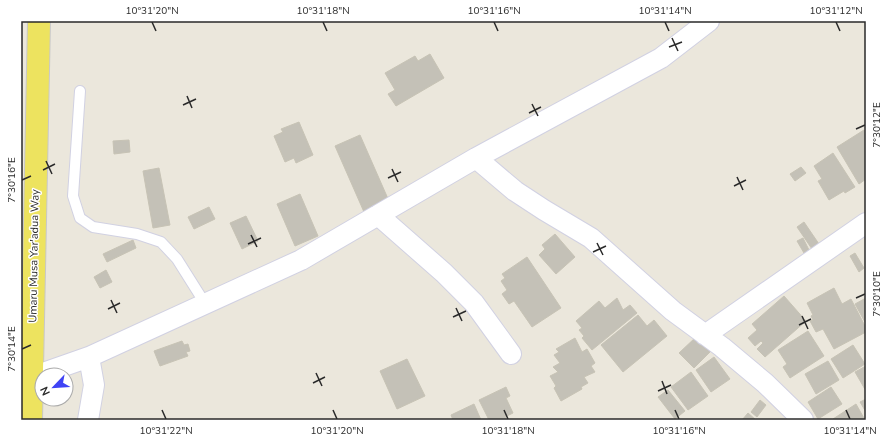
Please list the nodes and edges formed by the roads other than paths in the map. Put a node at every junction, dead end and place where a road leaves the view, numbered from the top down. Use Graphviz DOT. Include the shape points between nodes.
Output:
graph roads {
  1 [pos="38,21"];
  2 [pos="709,21"];
  3 [pos="80,91"];
  4 [pos="476,158"];
  5 [pos="378,215"];
  6 [pos="866,223"];
  7 [pos="206,305"];
  8 [pos="705,335"];
  9 [pos="510,354"];
  10 [pos="89,357"];
  11 [pos="32,377"];
  12 [pos="31,420"];
  13 [pos="88,420"];
  14 [pos="803,420"];
  1 -- 11 [label="main road, Umaru Musa Yar'adua Way"];
  2 -- 4 [label="street" via="661,58"];
  3 -- 7 [label="lane" via="73,196 80,218 93,227 137,234 161,242 177,258"];
  4 -- 5 [label="street"];
  4 -- 8 [label="street" via="515,191 592,238 673,311"];
  5 -- 7 [label="street" via="301,260"];
  5 -- 9 [label="street" via="474,303"];
  6 -- 8 [label="street"];
  7 -- 10 [label="street"];
  8 -- 14 [label="street" via="765,383"];
  10 -- 11 [label="street"];
  10 -- 13 [label="street" via="94,386"];
  11 -- 12 [label="main road, Umaru Musa Yar'adua Way"];
}
